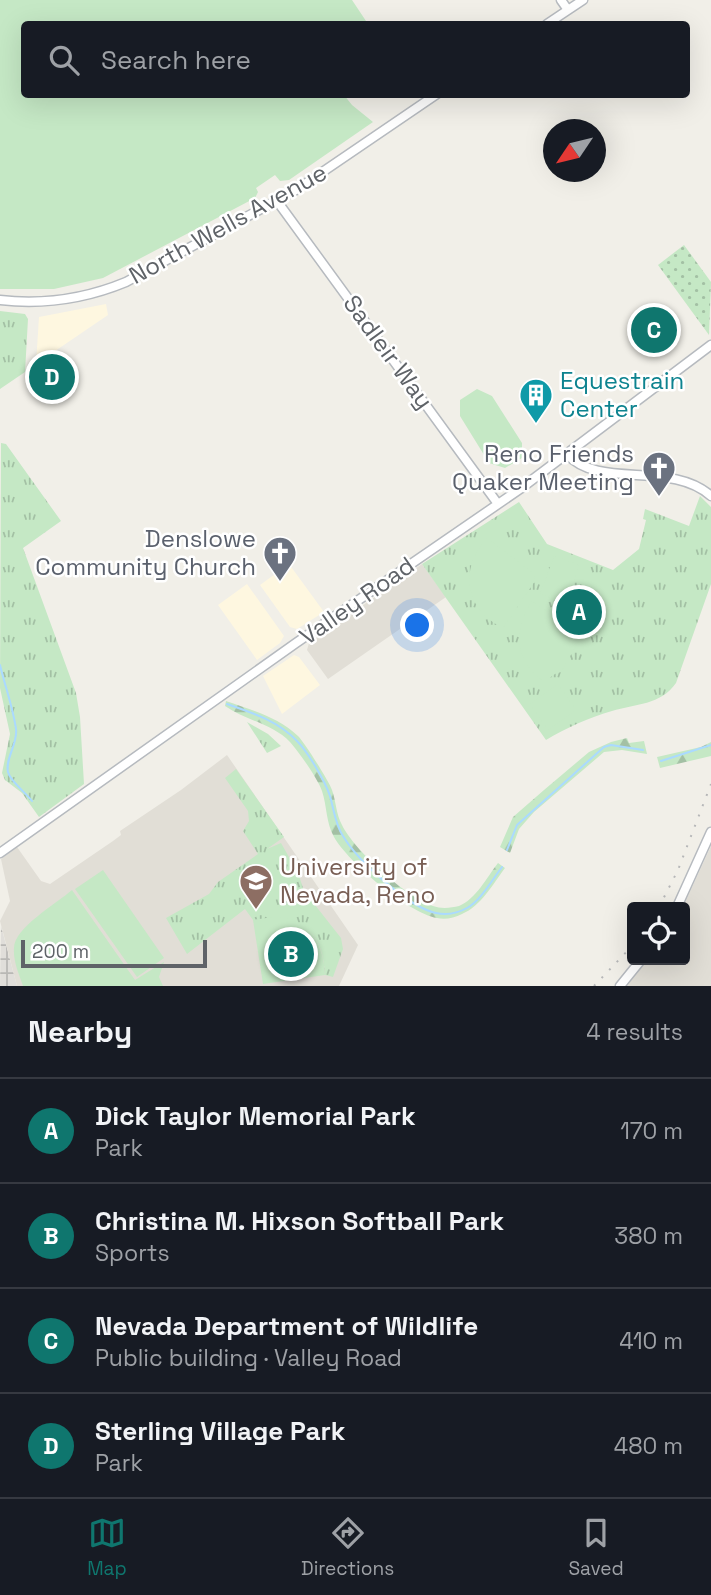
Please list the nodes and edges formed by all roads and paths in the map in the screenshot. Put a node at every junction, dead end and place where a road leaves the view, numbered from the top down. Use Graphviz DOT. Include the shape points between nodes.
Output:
graph roads {
  1 [pos="561,0"];
  2 [pos="583,0"];
  3 [pos="568,10"];
  4 [pos="552,21"];
  5 [pos="431,98"];
  6 [pos="277,201"];
  7 [pos="0,300"];
  8 [pos="711,345"];
  9 [pos="567,454"];
  10 [pos="711,496"];
  11 [pos="498,504"];
  12 [pos="711,832"];
  13 [pos="0,853"];
  14 [pos="679,902"];
  15 [pos="637,965"];
  16 [pos="620,986"];
  1 -- 3 [label="street"];
  2 -- 3 [label="street"];
  3 -- 4 [label="street"];
  5 -- 6 [label="street, North Wells Avenue"];
  6 -- 7 [label="street, North Wells Avenue" via="113,287 65,300"];
  6 -- 11 [label="street, Sadleir Way"];
  8 -- 9 [label="street, Valley Road"];
  9 -- 10 [label="street" via="584,467 673,478"];
  9 -- 11 [label="street, Valley Road"];
  11 -- 13 [label="street, Valley Road"];
  12 -- 14 [label="street"];
  15 -- 16 [label="street"];
}
